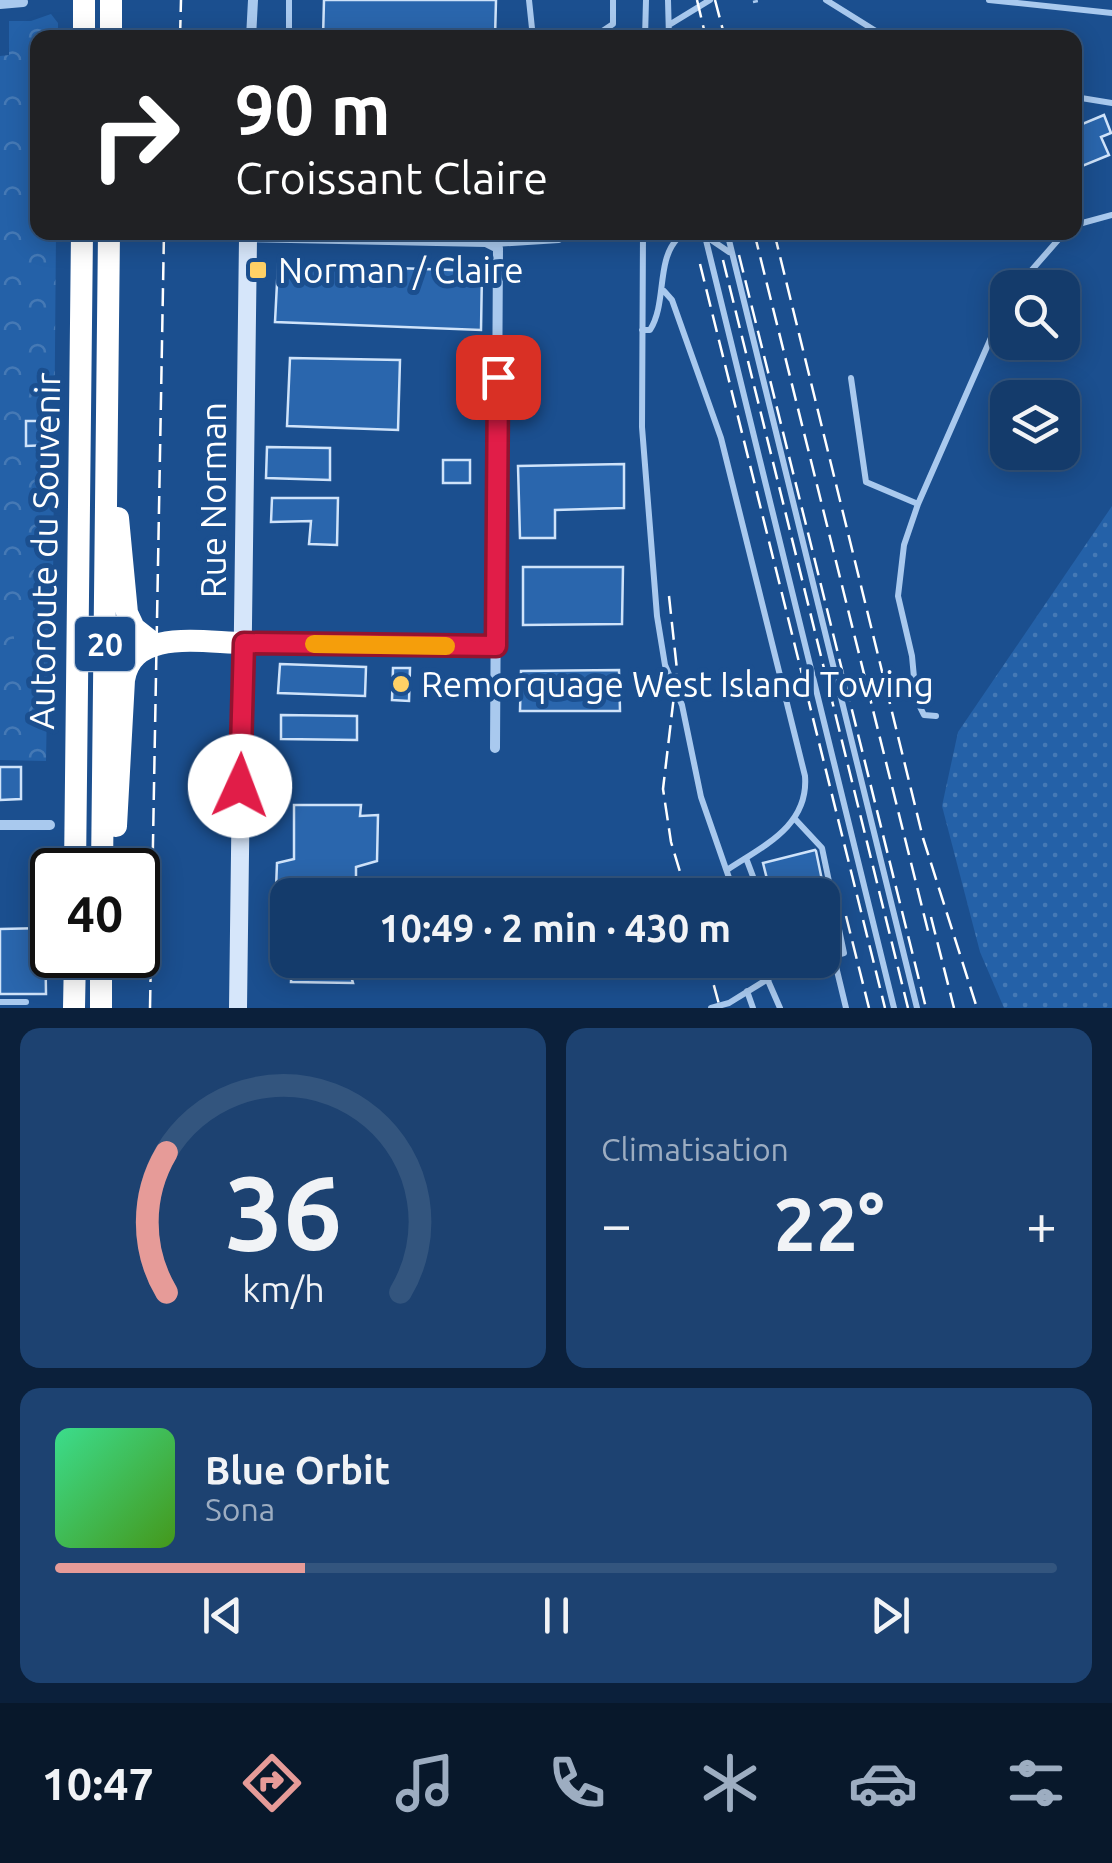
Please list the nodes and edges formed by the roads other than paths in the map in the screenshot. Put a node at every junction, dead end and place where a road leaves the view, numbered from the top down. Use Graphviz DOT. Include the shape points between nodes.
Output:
graph roads {
  1 [pos="84,0"];
  2 [pos="111,0"];
  3 [pos="254,0"];
  4 [pos="290,0"];
  5 [pos="530,0"];
  6 [pos="613,0"];
  7 [pos="646,0"];
  8 [pos="668,0"];
  9 [pos="710,0"];
  10 [pos="826,0"];
  11 [pos="989,0"];
  12 [pos="25,1"];
  13 [pos="0,4"];
  14 [pos="1112,13"];
  15 [pos="669,25"];
  16 [pos="84,30"];
  17 [pos="111,30"];
  18 [pos="252,30"];
  19 [pos="289,30"];
  20 [pos="532,30"];
  21 [pos="604,30"];
  22 [pos="645,30"];
  23 [pos="669,30"];
  24 [pos="874,30"];
  25 [pos="1082,98"];
  26 [pos="1112,103"];
  27 [pos="1112,215"];
  28 [pos="1082,224"];
  29 [pos="82,240"];
  30 [pos="109,240"];
  31 [pos="248,240"];
  32 [pos="371,240"];
  33 [pos="560,240"];
  34 [pos="644,240"];
  35 [pos="671,240"];
  36 [pos="677,240"];
  37 [pos="705,240"];
  38 [pos="715,240"];
  39 [pos="728,240"];
  40 [pos="1058,240"];
  41 [pos="494,244"];
  42 [pos="668,256"];
  43 [pos="731,256"];
  44 [pos="1032,270"];
  45 [pos="664,291"];
  46 [pos="642,330"];
  47 [pos="990,339"];
  48 [pos="852,378"];
  49 [pos="107,419"];
  50 [pos="918,504"];
  51 [pos="150,643"];
  52 [pos="244,643"];
  53 [pos="496,646"];
  54 [pos="936,716"];
  55 [pos="495,748"];
  56 [pos="795,819"];
  57 [pos="50,825"];
  58 [pos="0,826"];
  59 [pos="76,848"];
  60 [pos="102,848"];
  61 [pos="113,848"];
  62 [pos="746,858"];
  63 [pos="726,870"];
  64 [pos="729,878"];
  65 [pos="754,878"];
  66 [pos="829,878"];
  67 [pos="840,922"];
  68 [pos="840,954"];
  69 [pos="75,978"];
  70 [pos="766,978"];
  71 [pos="838,978"];
  72 [pos="747,991"];
  73 [pos="0,1002"];
  74 [pos="26,1002"];
  75 [pos="74,1008"];
  76 [pos="238,1008"];
  77 [pos="710,1008"];
  78 [pos="753,1008"];
  79 [pos="780,1008"];
  80 [pos="846,1008"];
  81 [pos="894,1008"];
  82 [pos="917,1008"];
  1 -- 16 [label="highway"];
  2 -- 17 [label="highway"];
  3 -- 18 [label="street"];
  4 -- 19 [label="lane"];
  5 -- 20 [label="lane"];
  6 -- 21 [label="lane" via="613,24"];
  7 -- 22 [label="lane"];
  8 -- 15 [label="lane"];
  9 -- 15 [label="lane"];
  10 -- 24 [label="lane"];
  11 -- 14 [label="lane"];
  12 -- 13 [label="street"];
  15 -- 23 [label="lane"];
  25 -- 26 [label="lane"];
  27 -- 28 [label="lane"];
  29 -- 59 [label="highway, Autoroute du Souvenir / 20"];
  30 -- 49 [label="highway, Autoroute du Souvenir / 20"];
  31 -- 52 [label="street, Rue Norman"];
  32 -- 41 [label="street"];
  33 -- 41 [label="lane"];
  34 -- 46 [label="lane"];
  35 -- 42 [label="lane"];
  36 -- 42 [label="lane"];
  37 -- 81 [label="lane"];
  38 -- 43 [label="lane"];
  39 -- 43 [label="lane"];
  40 -- 44 [label="lane"];
  41 -- 53 [label="street"];
  42 -- 45 [label="lane"];
  43 -- 82 [label="lane"];
  45 -- 46 [label="lane" via="654,324"];
  45 -- 56 [label="lane" via="712,410 750,550 804,768 805,800"];
  46 -- 63 [label="lane" via="646,496 662,649"];
  47 -- 50 [label="lane"];
  48 -- 50 [label="lane" via="865,479"];
  49 -- 51 [label="highway" via="127,613"];
  49 -- 60 [label="highway, Autoroute du Souvenir / 20"];
  50 -- 54 [label="lane" via="904,544 898,596 918,706"];
  51 -- 52 [label="highway"];
  51 -- 61 [label="highway" via="125,672"];
  52 -- 53 [label="street"];
  52 -- 76 [label="street, Rue Norman"];
  53 -- 55 [label="street"];
  56 -- 62 [label="lane"];
  56 -- 66 [label="lane" via="822,848"];
  57 -- 58 [label="street"];
  62 -- 63 [label="lane"];
  62 -- 65 [label="lane"];
  63 -- 64 [label="lane"];
  67 -- 68 [label="lane" via="846,946"];
  69 -- 75 [label="highway"];
  70 -- 72 [label="lane"];
  70 -- 79 [label="lane"];
  71 -- 80 [label="lane"];
  72 -- 77 [label="lane"];
  72 -- 78 [label="lane"];
  73 -- 74 [label="lane"];
}
